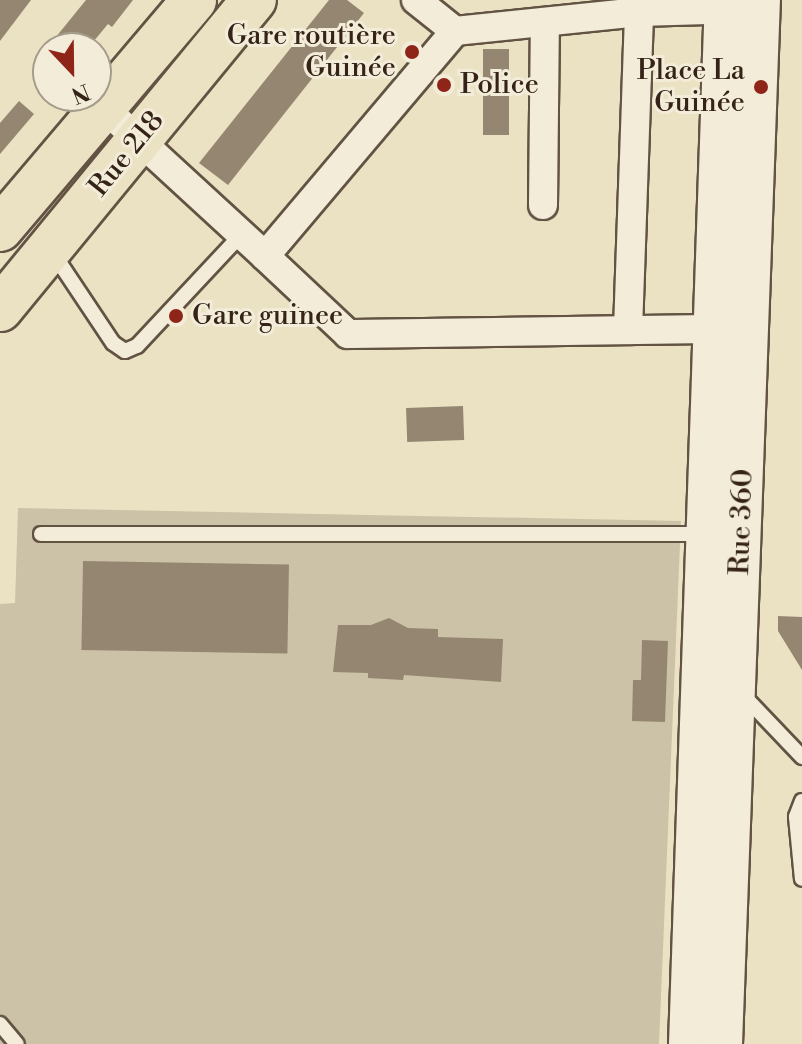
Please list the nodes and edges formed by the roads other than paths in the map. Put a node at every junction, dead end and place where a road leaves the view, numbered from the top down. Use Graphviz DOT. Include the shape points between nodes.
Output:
graph roads {
  1 [pos="194,0"];
  2 [pos="254,0"];
  3 [pos="416,0"];
  4 [pos="742,4"];
  5 [pos="639,12"];
  6 [pos="545,22"];
  7 [pos="455,31"];
  8 [pos="112,96"];
  9 [pos="99,112"];
  10 [pos="108,112"];
  11 [pos="139,140"];
  12 [pos="543,205"];
  13 [pos="0,229"];
  14 [pos="241,235"];
  15 [pos="50,248"];
  16 [pos="265,256"];
  17 [pos="0,309"];
  18 [pos="731,328"];
  19 [pos="628,330"];
  20 [pos="41,534"];
  21 [pos="706,534"];
  22 [pos="737,689"];
  23 [pos="802,757"];
  24 [pos="802,801"];
  25 [pos="802,879"];
  26 [pos="0,1024"];
  27 [pos="17,1044"];
  28 [pos="689,1044"];
  29 [pos="722,1044"];
  1 -- 8 [label="highway, Rue 218"];
  2 -- 11 [label="highway, Rue 218"];
  3 -- 7 [label="street"];
  4 -- 5 [label="street"];
  4 -- 18 [label="main road, Rue 360"];
  5 -- 6 [label="street"];
  5 -- 19 [label="street"];
  6 -- 7 [label="street"];
  6 -- 12 [label="street"];
  7 -- 16 [label="street"];
  9 -- 13 [label="highway, Rue 218"];
  10 -- 11 [label="street"];
  11 -- 14 [label="street"];
  11 -- 15 [label="highway, Rue 218"];
  14 -- 15 [label="lane" via="137,346 125,351 113,343"];
  14 -- 16 [label="street"];
  15 -- 17 [label="highway, Rue 218"];
  16 -- 19 [label="street" via="348,334"];
  18 -- 19 [label="street"];
  18 -- 21 [label="main road, Rue 360"];
  18 -- 22 [label="main road, Rue 360"];
  20 -- 21 [label="lane"];
  21 -- 28 [label="main road, Rue 360"];
  22 -- 23 [label="lane"];
  22 -- 29 [label="main road, Rue 360"];
  24 -- 25 [label="lane" via="796,817"];
  26 -- 27 [label="lane"];
}
